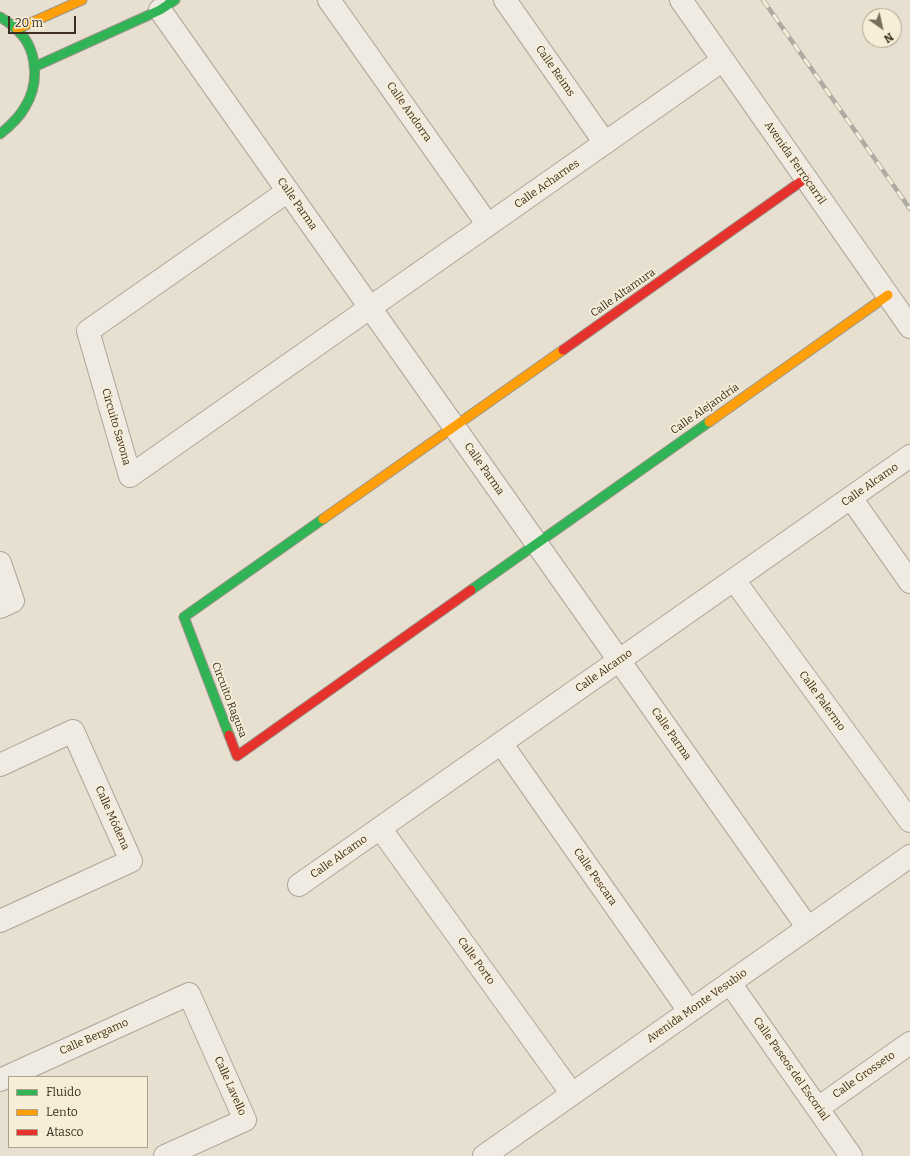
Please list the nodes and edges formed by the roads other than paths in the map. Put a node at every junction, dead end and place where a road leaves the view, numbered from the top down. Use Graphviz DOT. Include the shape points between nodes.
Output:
graph roads {
  1 [pos="82,0"];
  2 [pos="329,0"];
  3 [pos="505,0"];
  4 [pos="681,0"];
  5 [pos="168,5"];
  6 [pos="0,17"];
  7 [pos="17,29"];
  8 [pos="723,60"];
  9 [pos="34,67"];
  10 [pos="0,134"];
  11 [pos="605,143"];
  12 [pos="806,178"];
  13 [pos="288,191"];
  14 [pos="488,225"];
  15 [pos="888,295"];
  16 [pos="370,307"];
  17 [pos="910,327"];
  18 [pos="454,427"];
  19 [pos="910,456"];
  20 [pos="851,498"];
  21 [pos="537,544"];
  22 [pos="0,563"];
  23 [pos="734,580"];
  24 [pos="910,582"];
  25 [pos="7,604"];
  26 [pos="619,660"];
  27 [pos="501,743"];
  28 [pos="0,765"];
  29 [pos="910,821"];
  30 [pos="380,828"];
  31 [pos="910,856"];
  32 [pos="299,885"];
  33 [pos="0,921"];
  34 [pos="808,928"];
  35 [pos="730,983"];
  36 [pos="189,994"];
  37 [pos="689,1011"];
  38 [pos="910,1043"];
  39 [pos="9,1076"];
  40 [pos="572,1094"];
  41 [pos="818,1108"];
  42 [pos="165,1156"];
  43 [pos="484,1156"];
  44 [pos="851,1156"];
  1 -- 7 [label="street"];
  2 -- 14 [label="street, Calle Andorra"];
  3 -- 11 [label="street, Calle Reims"];
  4 -- 8 [label="street, Avenida Ferrocarril"];
  5 -- 9 [label="street"];
  5 -- 13 [label="street, Calle Parma"];
  6 -- 7 [label="street"];
  7 -- 9 [label="street" via="25,39"];
  8 -- 11 [label="street, Calle Acharnes"];
  8 -- 12 [label="street, Avenida Ferrocarril"];
  9 -- 10 [label="street" via="35,77 29,104 12,125"];
  11 -- 14 [label="street, Calle Acharnes"];
  12 -- 15 [label="street, Avenida Ferrocarril"];
  12 -- 18 [label="street, Calle Altamura"];
  13 -- 16 [label="street, Calle Parma"];
  13 -- 16 [label="street, Circuito Savona" via="88,331 130,476"];
  14 -- 16 [label="street, Calle Acharnes"];
  15 -- 17 [label="street, Avenida Ferrocarril"];
  15 -- 21 [label="street, Calle Alejandría"];
  16 -- 18 [label="street, Calle Parma"];
  18 -- 21 [label="street, Calle Parma"];
  18 -- 21 [label="street, Circuito Ragusa" via="184,617 237,756"];
  19 -- 20 [label="street, Calle Alcamo"];
  20 -- 23 [label="street, Calle Alcamo"];
  20 -- 24 [label="street"];
  21 -- 26 [label="street, Calle Parma"];
  22 -- 25 [label="street"];
  23 -- 26 [label="street, Calle Alcamo"];
  23 -- 29 [label="street, Calle Palermo"];
  26 -- 27 [label="street, Calle Alcamo"];
  26 -- 34 [label="street, Calle Parma"];
  27 -- 30 [label="street, Calle Alcamo"];
  27 -- 37 [label="street, Calle Pescara"];
  28 -- 33 [label="street, Calle Módena" via="73,731 131,861"];
  30 -- 32 [label="street, Calle Alcamo"];
  30 -- 40 [label="street, Calle Porto"];
  31 -- 34 [label="street, Avenida Monte Vesubio"];
  34 -- 35 [label="street, Avenida Monte Vesubio"];
  35 -- 37 [label="street, Avenida Monte Vesubio"];
  35 -- 41 [label="street, Calle Paseos del Escorial"];
  36 -- 39 [label="street, Calle Bergamo"];
  36 -- 42 [label="street, Calle Lavello" via="245,1120"];
  37 -- 40 [label="street, Avenida Monte Vesubio"];
  38 -- 41 [label="street, Calle Grosseto"];
  40 -- 43 [label="street, Avenida Monte Vesubio"];
  41 -- 44 [label="street, Calle Paseos del Escorial"];
}
